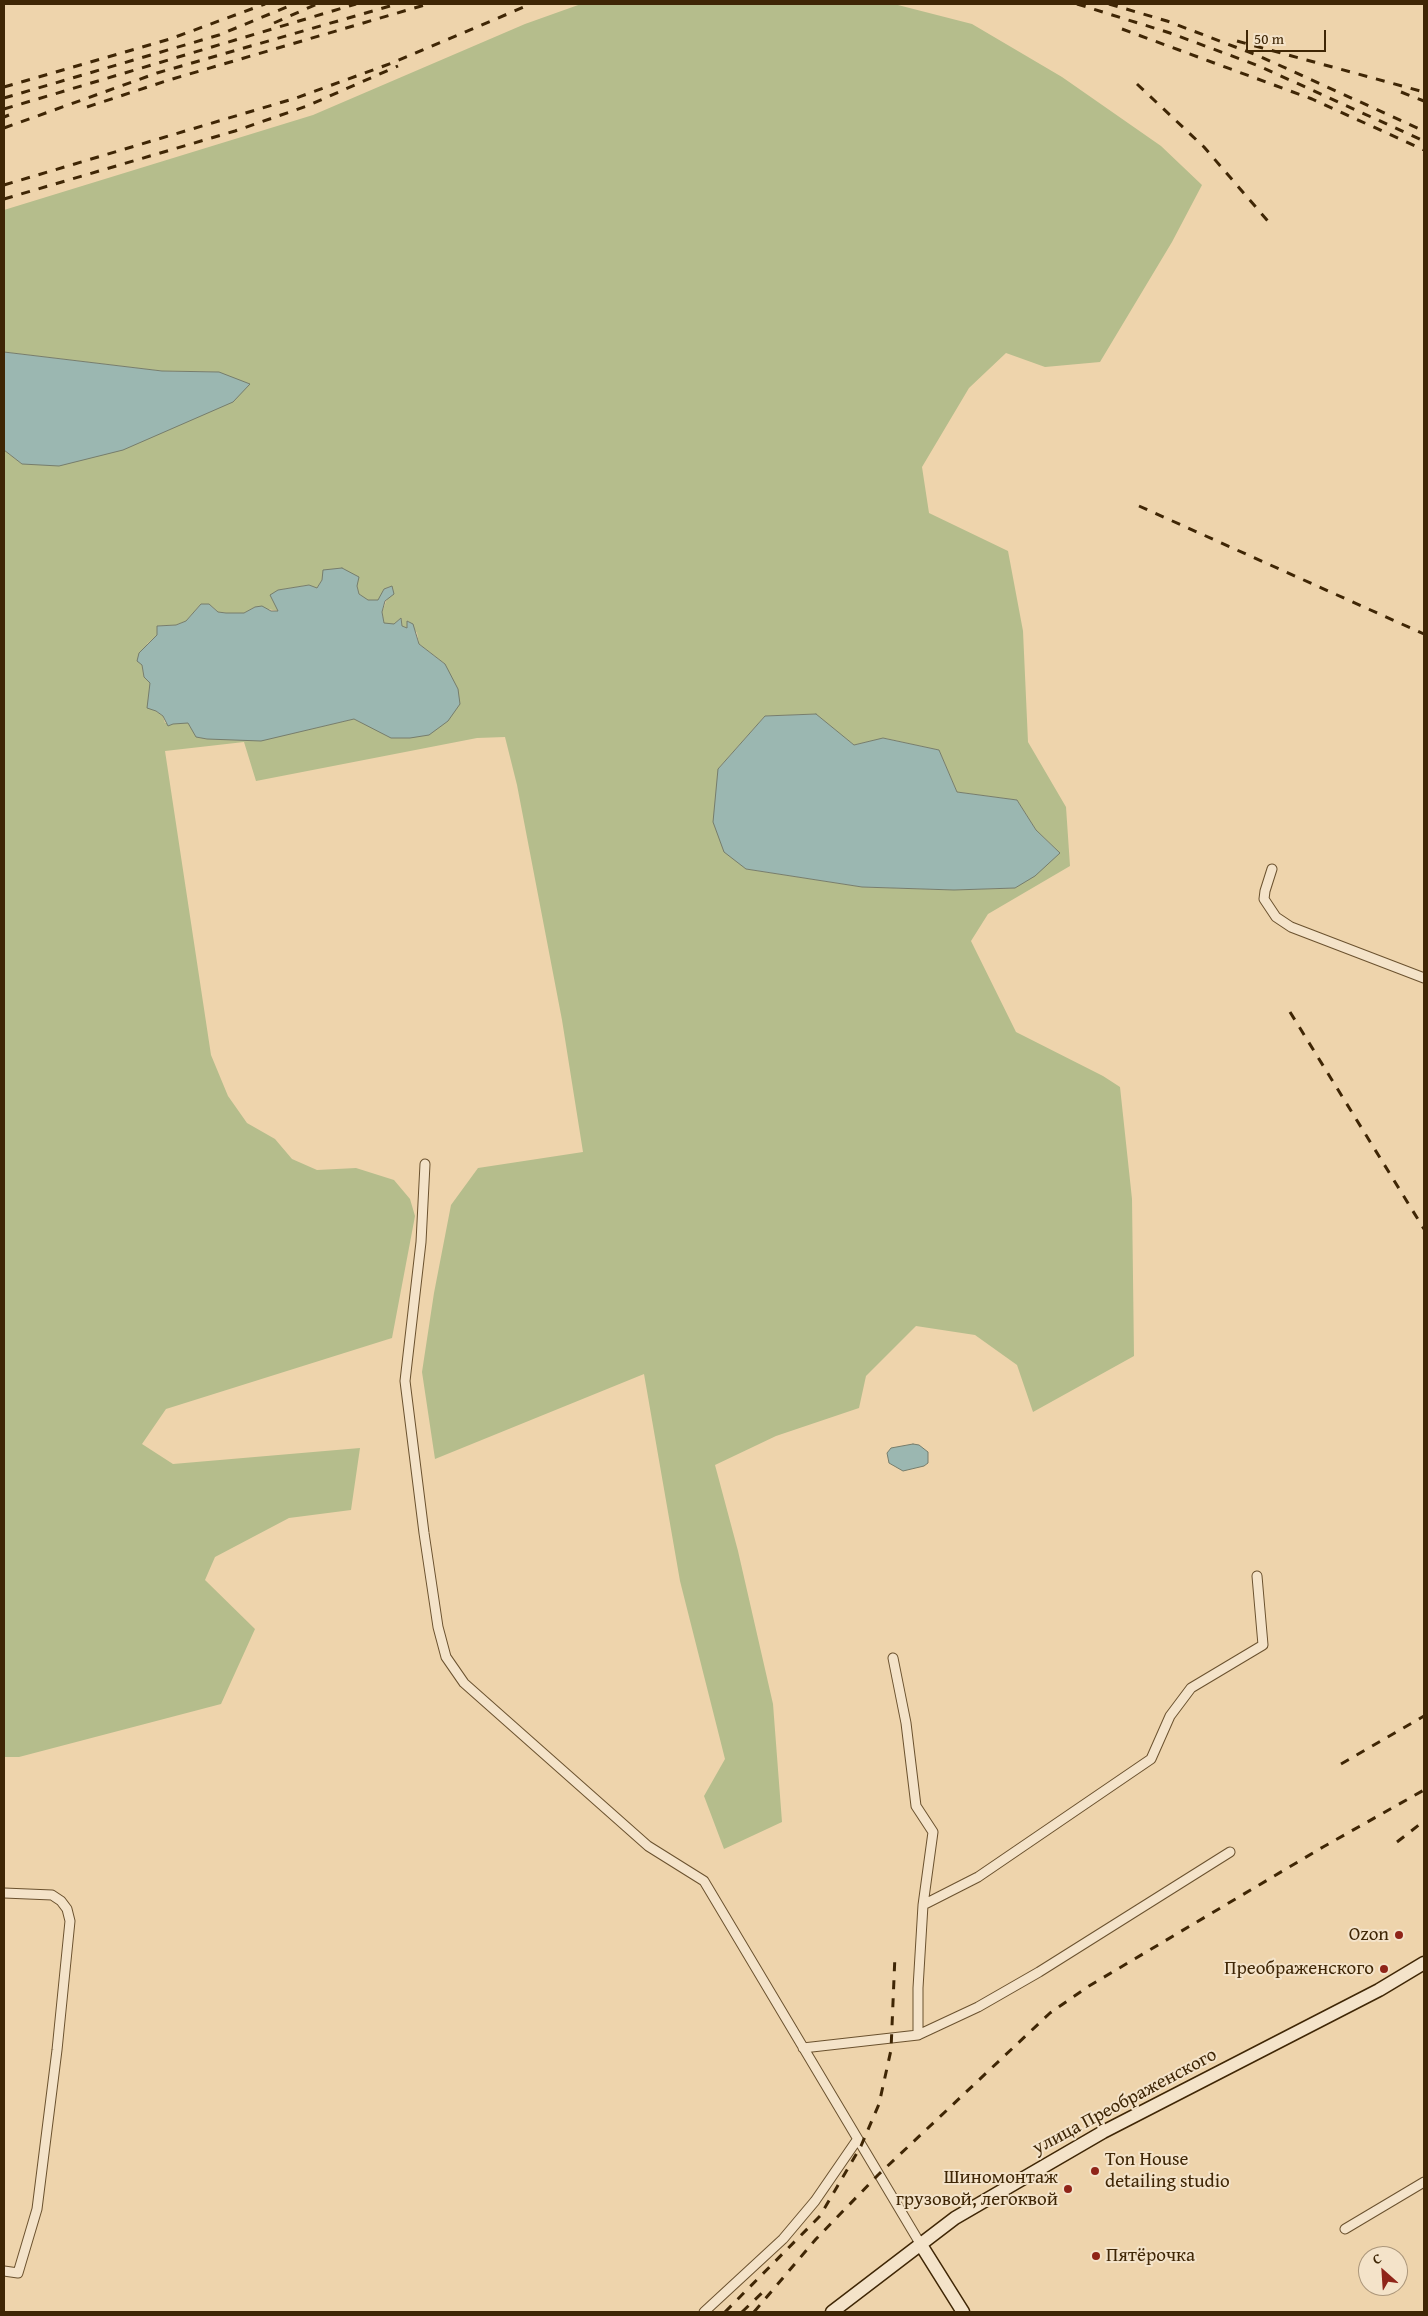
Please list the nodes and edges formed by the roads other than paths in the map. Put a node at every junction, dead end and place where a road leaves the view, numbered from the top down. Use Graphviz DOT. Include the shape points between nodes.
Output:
graph roads {
  1 [pos="1272,869"];
  2 [pos="1424,978"];
  3 [pos="424,1164"];
  4 [pos="1256,1576"];
  5 [pos="893,1658"];
  6 [pos="1230,1852"];
  7 [pos="4,1893"];
  8 [pos="923,1905"];
  9 [pos="1424,1963"];
  10 [pos="918,2035"];
  11 [pos="802,2048"];
  12 [pos="857,2140"];
  13 [pos="1424,2182"];
  14 [pos="1345,2229"];
  15 [pos="921,2245"];
  16 [pos="4,2271"];
  17 [pos="704,2312"];
  18 [pos="832,2312"];
  19 [pos="964,2312"];
  1 -- 2 [label="street" via="1264,899 1276,917 1291,926"];
  3 -- 11 [label="street" via="421,1242 405,1381 438,1627 446,1656 464,1683 648,1846 704,1881"];
  4 -- 8 [label="street" via="1263,1645 1190,1688 1170,1716 1151,1759 978,1877"];
  5 -- 8 [label="street" via="906,1723 916,1806 933,1832"];
  6 -- 10 [label="street" via="1039,1972 978,2007"];
  7 -- 16 [label="street" via="52,1895 67,1908 70,1921 37,2209 18,2273"];
  8 -- 10 [label="street"];
  9 -- 15 [label="street, улица Преображенского" via="1367,1996 1103,2132 954,2218"];
  10 -- 11 [label="street"];
  11 -- 12 [label="street"];
  12 -- 15 [label="street"];
  12 -- 17 [label="street" via="815,2201 783,2239"];
  13 -- 14 [label="street"];
  15 -- 18 [label="street, улица Преображенского"];
  15 -- 19 [label="street"];
}
